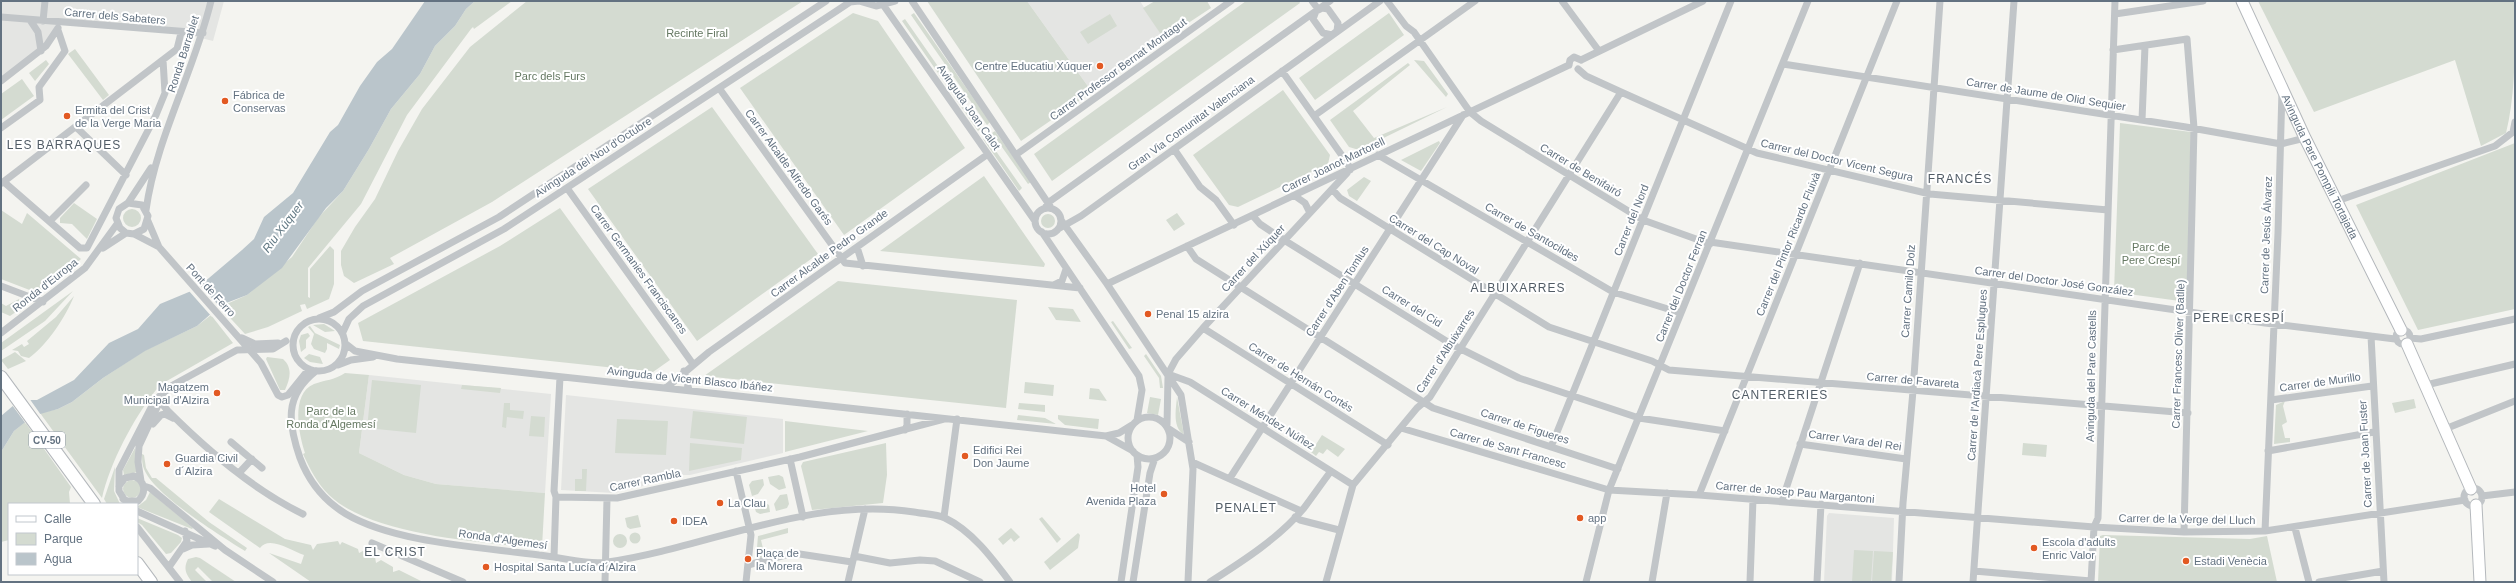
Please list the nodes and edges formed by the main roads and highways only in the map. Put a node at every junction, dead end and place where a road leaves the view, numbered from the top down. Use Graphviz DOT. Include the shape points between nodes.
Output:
graph roads {
  1 [pos="1,377"];
  2 [pos="93,503"];
  3 [pos="138,564"];
  4 [pos="151,582"];
  1 -- 2 [label="main road, CV-50"];
  3 -- 4 [label="main road"];
}
